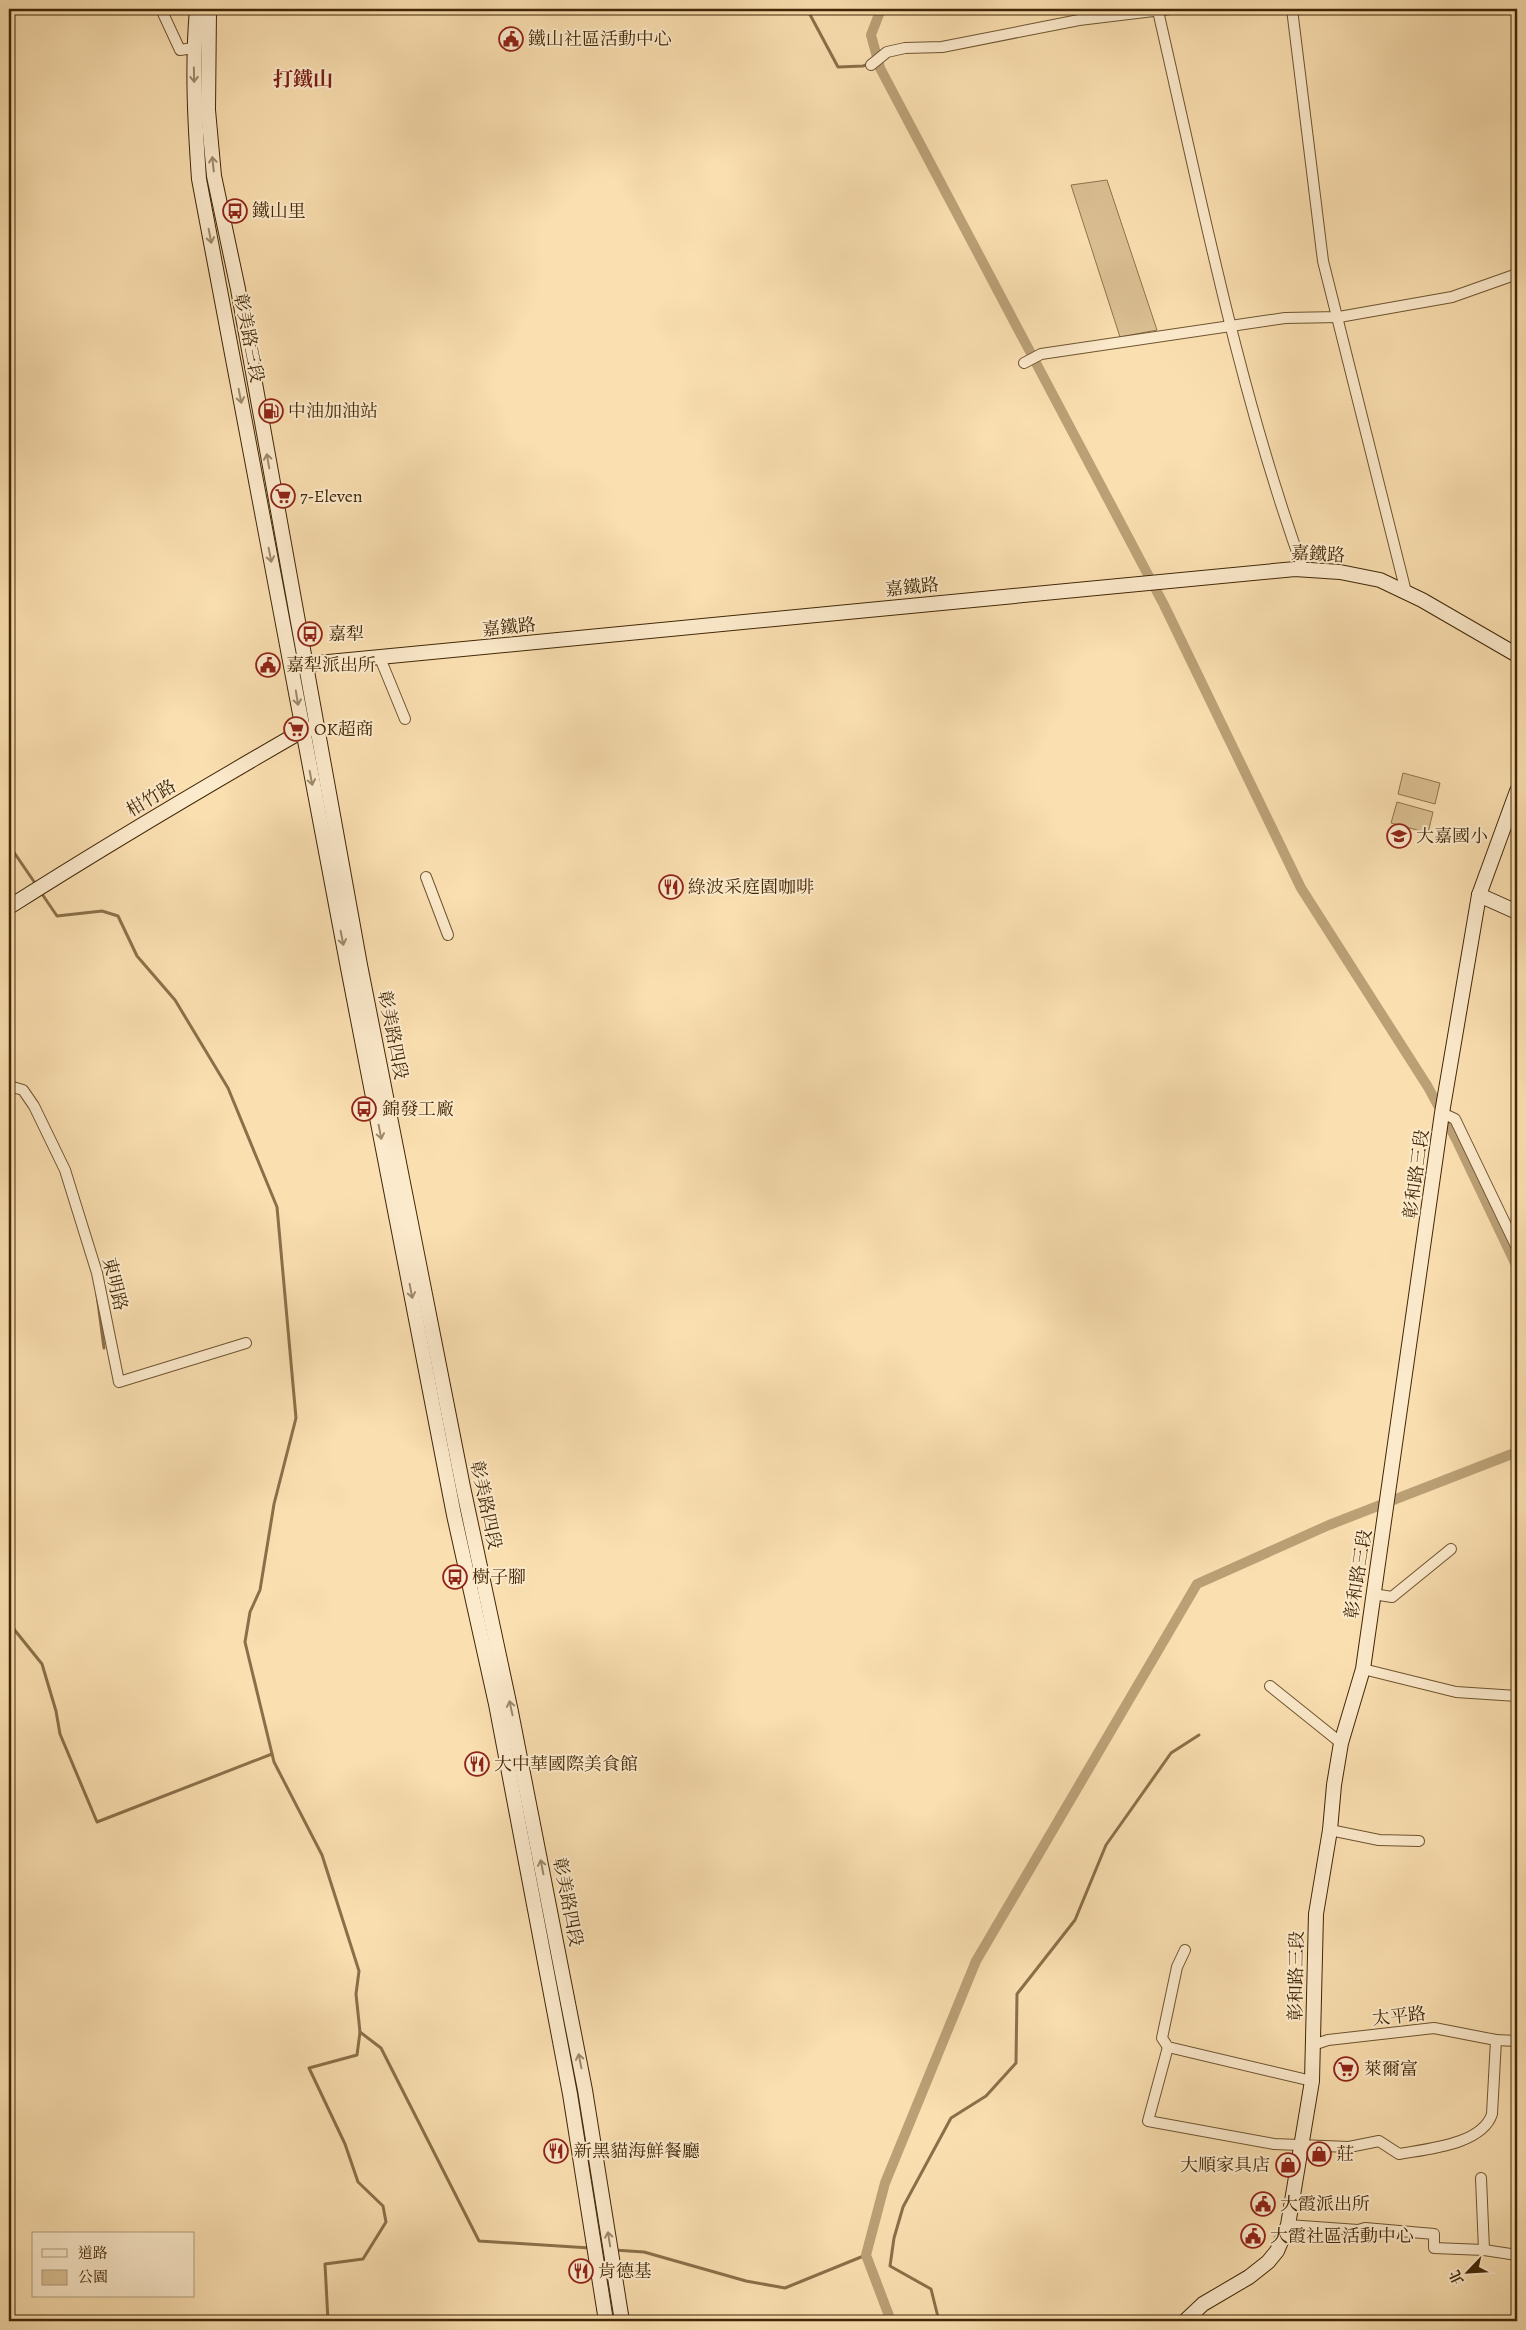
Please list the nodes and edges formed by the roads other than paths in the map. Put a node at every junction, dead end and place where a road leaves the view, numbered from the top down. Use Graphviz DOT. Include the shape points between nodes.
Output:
graph roads {
  1 [pos="161,9"];
  2 [pos="197,9"];
  3 [pos="209,9"];
  4 [pos="1170,9"];
  5 [pos="1292,9"];
  6 [pos="1158,11"];
  7 [pos="194,48"];
  8 [pos="871,65"];
  9 [pos="1517,274"];
  10 [pos="1339,317"];
  11 [pos="1232,326"];
  12 [pos="1027,361"];
  13 [pos="1303,569"];
  14 [pos="1406,592"];
  15 [pos="1517,655"];
  16 [pos="380,658"];
  17 [pos="298,665"];
  18 [pos="405,719"];
  19 [pos="309,729"];
  20 [pos="1517,791"];
  21 [pos="426,877"];
  22 [pos="1479,895"];
  23 [pos="9,907"];
  24 [pos="1517,912"];
  25 [pos="448,935"];
  26 [pos="9,1086"];
  27 [pos="1442,1113"];
  28 [pos="1517,1248"];
  29 [pos="246,1343"];
  30 [pos="1451,1549"];
  31 [pos="1373,1594"];
  32 [pos="1363,1669"];
  33 [pos="1270,1686"];
  34 [pos="1517,1696"];
  35 [pos="1341,1743"];
  36 [pos="1330,1830"];
  37 [pos="1419,1841"];
  38 [pos="549,1901"];
  39 [pos="533,1907"];
  40 [pos="1185,1950"];
  41 [pos="1496,2040"];
  42 [pos="1517,2041"];
  43 [pos="1314,2045"];
  44 [pos="1168,2047"];
  45 [pos="1312,2081"];
  46 [pos="585,2090"];
  47 [pos="570,2094"];
  48 [pos="1302,2144"];
  49 [pos="1481,2178"];
  50 [pos="1288,2225"];
  51 [pos="1484,2250"];
  52 [pos="1517,2255"];
  53 [pos="606,2321"];
  54 [pos="622,2321"];
  55 [pos="1185,2321"];
  1 -- 7 [label="street" via="180,50"];
  2 -- 7 [label="main road, 彰美路三段"];
  17 -- 3 [label="main road, 彰美路三段, one-way" via="239,298 214,176 208,110"];
  4 -- 6 [label="street"];
  5 -- 10 [label="street" via="1323,261"];
  6 -- 8 [label="street" via="1079,20 942,47 904,48 887,52"];
  6 -- 11 [label="street"];
  7 -- 17 [label="main road, 彰美路三段, one-way" via="194,124 199,179"];
  9 -- 10 [label="street" via="1452,297"];
  10 -- 11 [label="street" via="1285,318"];
  10 -- 14 [label="street"];
  11 -- 12 [label="street" via="1041,354"];
  11 -- 13 [label="street" via="1265,457"];
  13 -- 14 [label="main road, 嘉鐵路" via="1380,580"];
  13 -- 16 [label="main road, 嘉鐵路"];
  14 -- 15 [label="main road, 嘉鐵路"];
  16 -- 17 [label="main road, 嘉鐵路"];
  16 -- 18 [label="street"];
  17 -- 19 [label="main road, 彰美路三段"];
  19 -- 23 [label="main road, 柑竹路"];
  38 -- 19 [label="main road, 彰美路四段, one-way" via="456,1456 360,965"];
  19 -- 39 [label="main road, 彰美路四段, one-way" via="454,1515 496,1704"];
  20 -- 22 [label="main road, 彰和路三段"];
  21 -- 25 [label="street"];
  22 -- 24 [label="main road"];
  22 -- 27 [label="main road, 彰和路三段"];
  26 -- 29 [label="street, 東明路" via="22,1090 34,1106 64,1170 96,1273 119,1382"];
  27 -- 28 [label="street" via="1454,1119"];
  27 -- 31 [label="main road, 彰和路三段"];
  30 -- 31 [label="street" via="1392,1597"];
  31 -- 32 [label="main road, 彰和路三段"];
  32 -- 34 [label="street" via="1456,1692"];
  32 -- 35 [label="main road, 彰和路三段"];
  33 -- 35 [label="street"];
  35 -- 36 [label="main road, 彰和路三段"];
  36 -- 37 [label="street" via="1379,1840"];
  36 -- 43 [label="main road, 彰和路三段" via="1316,1914"];
  38 -- 39 [label="main road"];
  46 -- 38 [label="main road, 彰美路四段, one-way"];
  39 -- 47 [label="main road, 彰美路四段"];
  40 -- 44 [label="street" via="1177,1967 1162,2038"];
  41 -- 42 [label="street, 太平路"];
  41 -- 43 [label="street, 太平路" via="1434,2028 1328,2040"];
  41 -- 48 [label="street" via="1492,2114 1489,2122 1464,2140 1399,2154 1380,2141 1349,2147"];
  43 -- 45 [label="main road, 彰和路三段"];
  44 -- 45 [label="street"];
  44 -- 48 [label="street" via="1148,2121 1274,2144"];
  45 -- 48 [label="main road, 彰和路三段"];
  46 -- 47 [label="main road"];
  54 -- 46 [label="main road, 彰美路四段, one-way"];
  47 -- 53 [label="main road, 彰美路四段"];
  48 -- 50 [label="main road, 彰和路三段"];
  49 -- 51 [label="street"];
  50 -- 51 [label="street" via="1434,2234 1434,2248"];
  50 -- 55 [label="main road, 彰和路三段" via="1277,2251 1268,2262 1203,2304"];
  51 -- 52 [label="street"];
}
